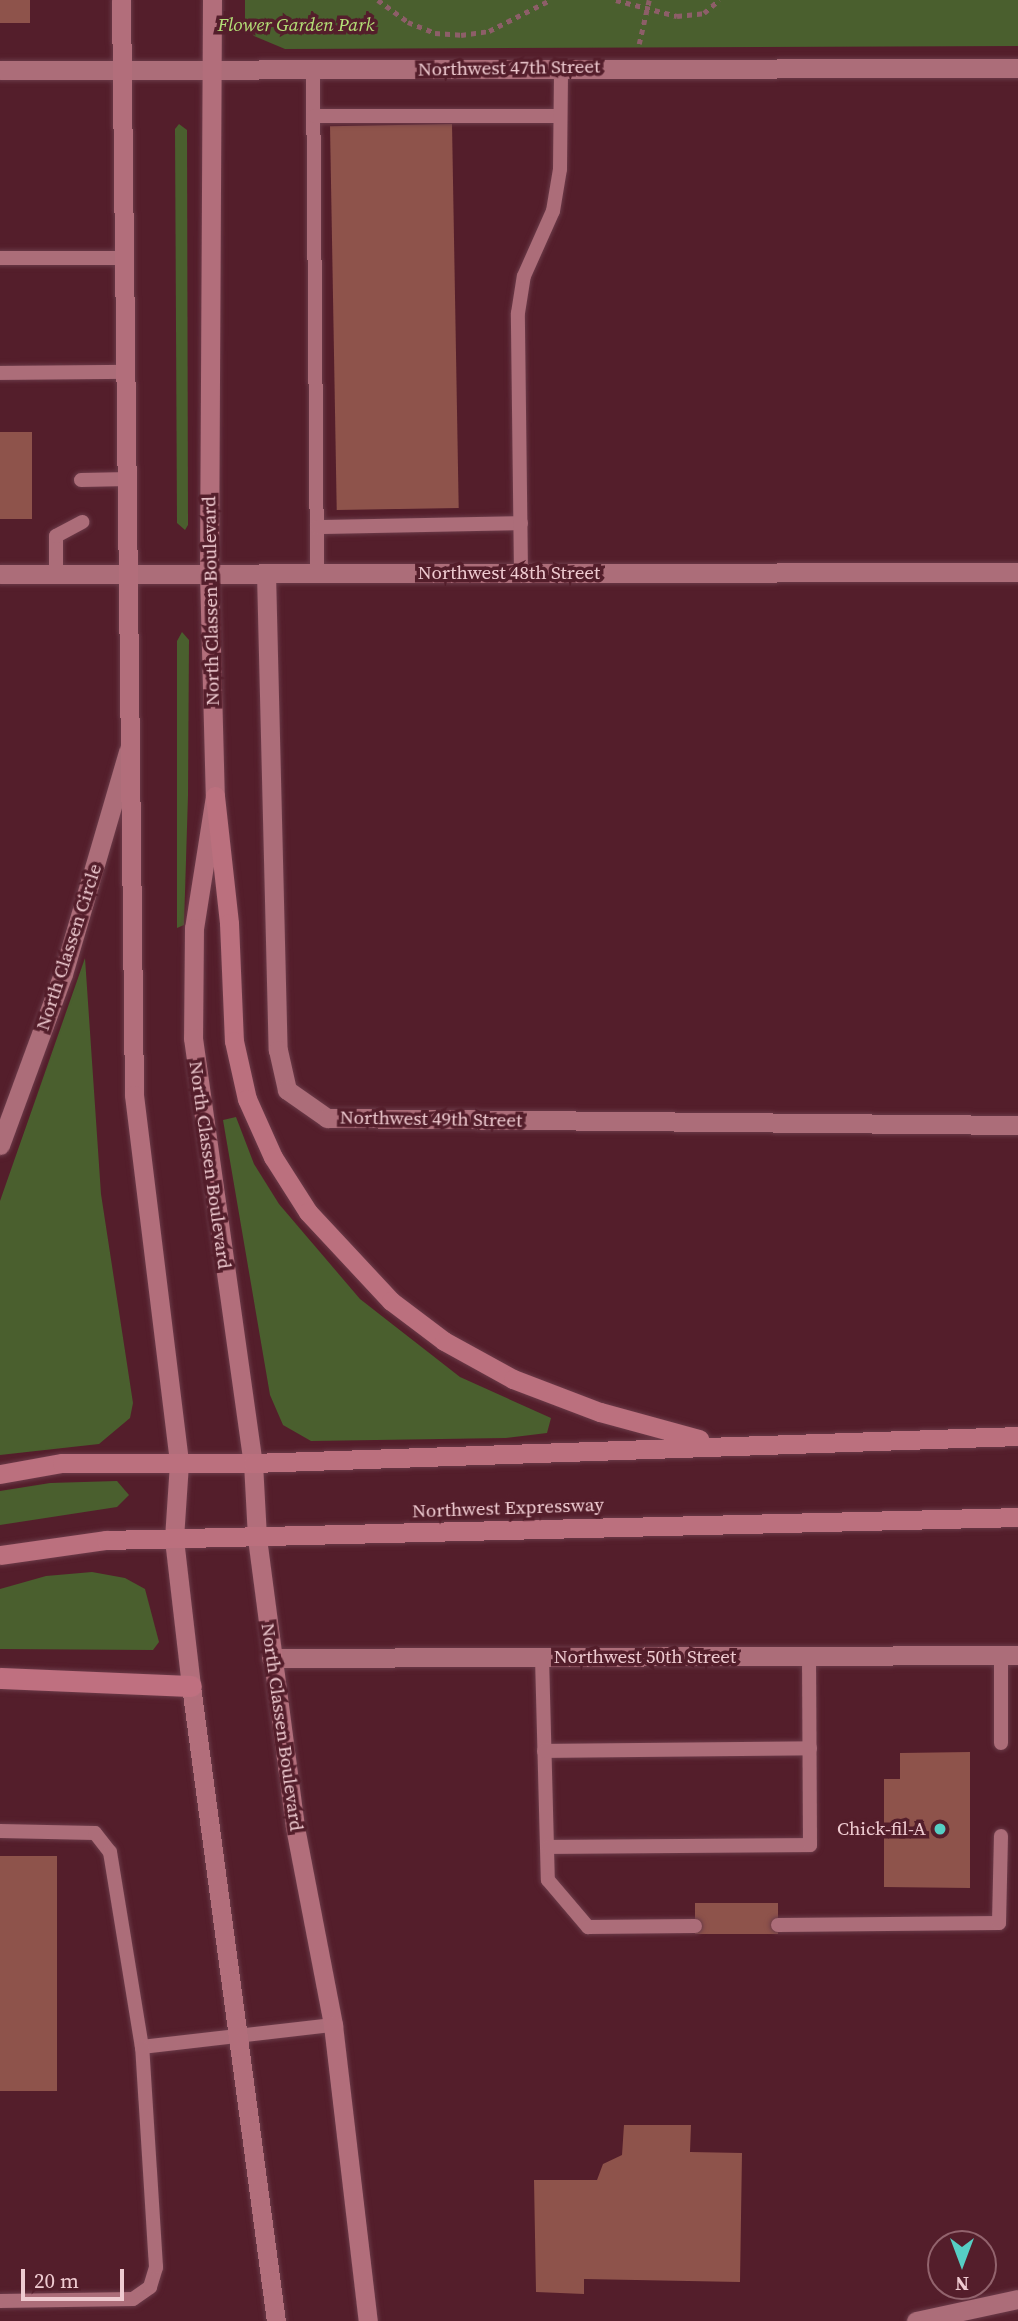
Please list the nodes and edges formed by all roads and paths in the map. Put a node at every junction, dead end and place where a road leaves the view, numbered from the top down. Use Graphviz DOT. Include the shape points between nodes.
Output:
graph roads {
  1 [pos="121,0"];
  2 [pos="212,0"];
  3 [pos="378,0"];
  4 [pos="550,0"];
  5 [pos="615,0"];
  6 [pos="649,0"];
  7 [pos="719,0"];
  8 [pos="646,7"];
  9 [pos="639,66"];
  10 [pos="561,67"];
  11 [pos="1018,68"];
  12 [pos="0,70"];
  13 [pos="122,70"];
  14 [pos="313,71"];
  15 [pos="212,72"];
  16 [pos="314,116"];
  17 [pos="560,116"];
  18 [pos="0,258"];
  19 [pos="125,258"];
  20 [pos="127,372"];
  21 [pos="0,373"];
  22 [pos="129,479"];
  23 [pos="81,480"];
  24 [pos="82,522"];
  25 [pos="520,523"];
  26 [pos="317,527"];
  27 [pos="1018,572"];
  28 [pos="131,573"];
  29 [pos="209,573"];
  30 [pos="266,573"];
  31 [pos="522,573"];
  32 [pos="0,574"];
  33 [pos="56,574"];
  34 [pos="317,574"];
  35 [pos="129,746"];
  36 [pos="215,796"];
  37 [pos="9,1099"];
  38 [pos="1018,1125"];
  39 [pos="0,1145"];
  40 [pos="1018,1436"];
  41 [pos="714,1443"];
  42 [pos="179,1463"];
  43 [pos="253,1463"];
  44 [pos="0,1474"];
  45 [pos="1018,1517"];
  46 [pos="257,1538"];
  47 [pos="174,1539"];
  48 [pos="0,1555"];
  49 [pos="1009,1655"];
  50 [pos="808,1656"];
  51 [pos="542,1657"];
  52 [pos="271,1658"];
  53 [pos="0,1678"];
  54 [pos="191,1686"];
  55 [pos="1001,1743"];
  56 [pos="810,1748"];
  57 [pos="544,1751"];
  58 [pos="0,1830"];
  59 [pos="1001,1836"];
  60 [pos="548,1847"];
  61 [pos="778,1925"];
  62 [pos="695,1926"];
  63 [pos="333,2025"];
  64 [pos="235,2039"];
  65 [pos="142,2047"];
  66 [pos="1018,2299"];
  67 [pos="0,2301"];
  68 [pos="275,2321"];
  69 [pos="368,2321"];
  70 [pos="916,2321"];
  1 -- 13 [label="main road"];
  2 -- 15 [label="main road, North Classen Boulevard"];
  3 -- 4 [label="path" via="408,22 435,33 461,35 489,31"];
  5 -- 8 [label="path"];
  6 -- 8 [label="path"];
  7 -- 8 [label="path" via="704,13 689,16"];
  8 -- 9 [label="path"];
  9 -- 10 [label="street, Northwest 47th Street"];
  9 -- 11 [label="street, Northwest 47th Street"];
  10 -- 14 [label="street, Northwest 47th Street"];
  10 -- 17 [label="lane"];
  12 -- 13 [label="street, Northwest 47th Street"];
  13 -- 15 [label="street, Northwest 47th Street"];
  13 -- 19 [label="main road"];
  14 -- 15 [label="street, Northwest 47th Street"];
  14 -- 16 [label="lane"];
  15 -- 29 [label="main road, North Classen Boulevard"];
  16 -- 17 [label="lane"];
  16 -- 26 [label="lane"];
  17 -- 25 [label="lane" via="560,169 553,211 524,276 518,313"];
  18 -- 19 [label="lane"];
  19 -- 20 [label="main road"];
  20 -- 21 [label="lane"];
  20 -- 22 [label="main road"];
  22 -- 23 [label="lane"];
  22 -- 28 [label="main road"];
  24 -- 33 [label="lane" via="56,536"];
  25 -- 26 [label="lane"];
  25 -- 31 [label="lane"];
  26 -- 34 [label="lane"];
  27 -- 31 [label="street, Northwest 48th Street"];
  28 -- 29 [label="street, Northwest 48th Street"];
  28 -- 33 [label="street, Northwest 48th Street"];
  28 -- 35 [label="main road"];
  29 -- 30 [label="street, Northwest 48th Street"];
  29 -- 36 [label="main road, North Classen Boulevard"];
  30 -- 34 [label="street, Northwest 48th Street"];
  30 -- 38 [label="street, Northwest 49th Street" via="278,1050 287,1090 327,1118"];
  31 -- 34 [label="street, Northwest 48th Street"];
  32 -- 33 [label="street, Northwest 48th Street"];
  35 -- 37 [label="street, North Classen Circle" via="63,974"];
  35 -- 42 [label="main road" via="134,1095"];
  36 -- 41 [label="highway" via="229,923 234,1041 247,1099 273,1157 307,1212 391,1301 444,1342 513,1379 600,1412"];
  36 -- 43 [label="main road, North Classen Boulevard" via="194,928 192,1038"];
  37 -- 39 [label="street, North Classen Circle"];
  40 -- 41 [label="highway"];
  41 -- 43 [label="highway" via="578,1453"];
  42 -- 43 [label="highway"];
  42 -- 44 [label="highway" via="62,1463"];
  42 -- 47 [label="main road"];
  43 -- 46 [label="main road, North Classen Boulevard"];
  45 -- 46 [label="highway, Northwest Expressway"];
  46 -- 47 [label="highway, Northwest Expressway"];
  46 -- 52 [label="main road, North Classen Boulevard"];
  47 -- 48 [label="highway, Northwest Expressway" via="56,1544"];
  47 -- 54 [label="main road"];
  49 -- 50 [label="street, Northwest 50th Street"];
  49 -- 55 [label="lane"];
  50 -- 51 [label="street, Northwest 50th Street"];
  50 -- 56 [label="lane"];
  51 -- 52 [label="street, Northwest 50th Street"];
  51 -- 57 [label="lane"];
  52 -- 63 [label="main road, North Classen Boulevard" via="295,1827"];
  53 -- 54 [label="highway"];
  54 -- 64 [label="main road"];
  56 -- 57 [label="lane"];
  56 -- 60 [label="lane" via="810,1845"];
  57 -- 60 [label="lane"];
  58 -- 65 [label="lane" via="95,1833 110,1852"];
  59 -- 61 [label="lane" via="999,1923"];
  60 -- 62 [label="lane" via="548,1880 588,1927"];
  63 -- 64 [label="lane"];
  63 -- 69 [label="main road, North Classen Boulevard"];
  64 -- 65 [label="lane"];
  64 -- 68 [label="main road"];
  65 -- 67 [label="lane" via="156,2267 150,2287 132,2299"];
  66 -- 70 [label="street"];
}
